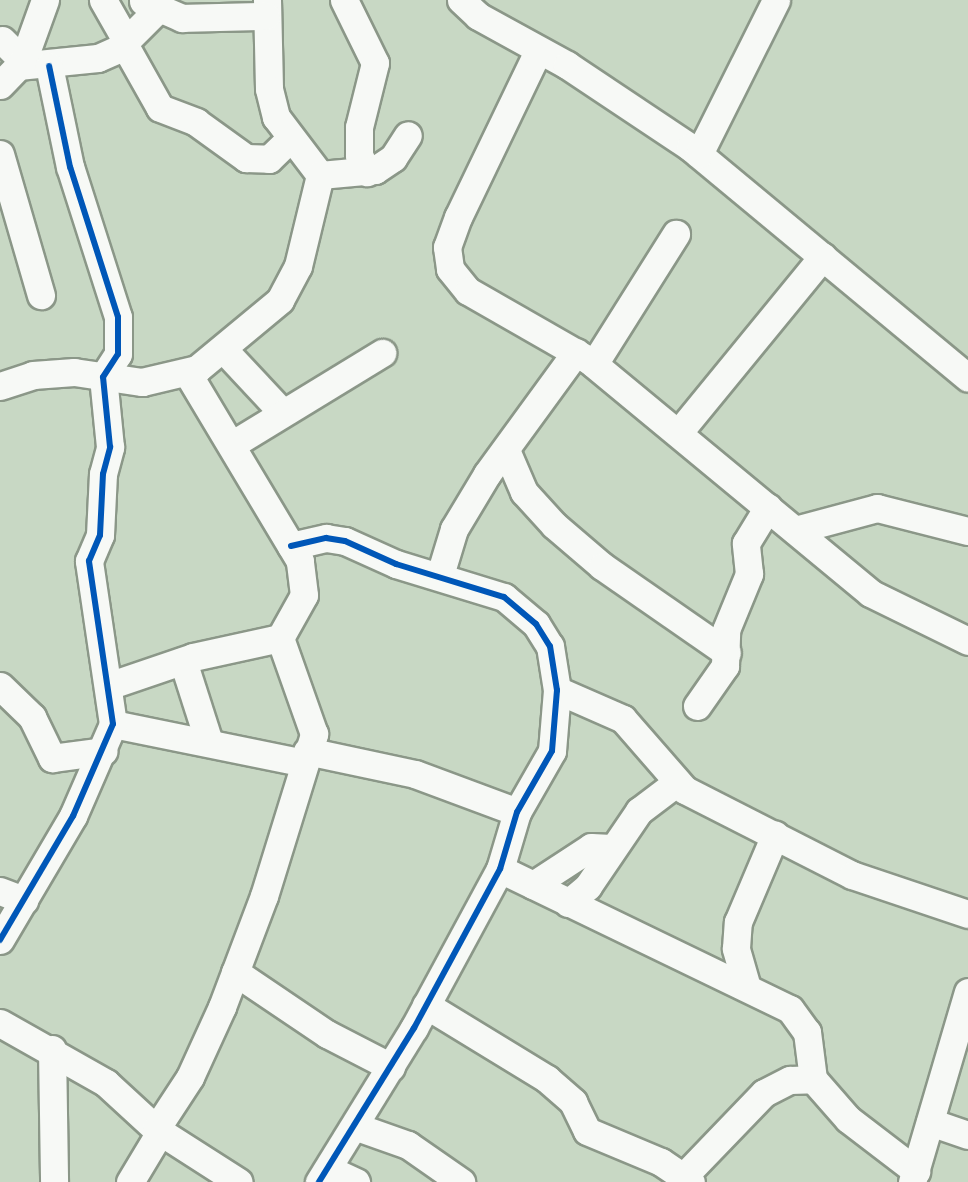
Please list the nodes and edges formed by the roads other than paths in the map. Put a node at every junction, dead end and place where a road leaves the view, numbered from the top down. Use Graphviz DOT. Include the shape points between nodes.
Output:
graph roads {
  1 [pos="45,0"];
  2 [pos="103,0"];
  3 [pos="344,0"];
  4 [pos="461,0"];
  5 [pos="777,0"];
  6 [pos="150,5"];
  7 [pos="266,8"];
  8 [pos="125,43"];
  9 [pos="538,51"];
  10 [pos="23,63"];
  11 [pos="408,135"];
  12 [pos="291,138"];
  13 [pos="0,154"];
  14 [pos="699,154"];
  15 [pos="367,172"];
  16 [pos="320,175"];
  17 [pos="676,234"];
  18 [pos="823,255"];
  19 [pos="41,296"];
  20 [pos="224,350"];
  21 [pos="382,353"];
  22 [pos="585,358"];
  23 [pos="187,372"];
  24 [pos="104,377"];
  25 [pos="968,378"];
  26 [pos="0,386"];
  27 [pos="282,412"];
  28 [pos="679,432"];
  29 [pos="233,444"];
  30 [pos="506,450"];
  31 [pos="768,507"];
  32 [pos="795,530"];
  33 [pos="968,531"];
  34 [pos="291,546"];
  35 [pos="440,575"];
  36 [pos="280,638"];
  37 [pos="968,641"];
  38 [pos="727,653"];
  39 [pos="183,661"];
  40 [pos="108,686"];
  41 [pos="557,690"];
  42 [pos="2,692"];
  43 [pos="697,706"];
  44 [pos="113,724"];
  45 [pos="209,742"];
  46 [pos="104,751"];
  47 [pos="305,757"];
  48 [pos="676,783"];
  49 [pos="518,812"];
  50 [pos="775,835"];
  51 [pos="611,848"];
  52 [pos="500,869"];
  53 [pos="533,885"];
  54 [pos="12,895"];
  55 [pos="568,903"];
  56 [pos="968,914"];
  57 [pos="737,933"];
  58 [pos="0,940"];
  59 [pos="235,972"];
  60 [pos="721,972"];
  61 [pos="746,984"];
  62 [pos="968,992"];
  63 [pos="426,1005"];
  64 [pos="0,1023"];
  65 [pos="52,1049"];
  66 [pos="391,1067"];
  67 [pos="813,1079"];
  68 [pos="930,1122"];
  69 [pos="357,1126"];
  70 [pos="158,1131"];
  71 [pos="968,1135"];
  72 [pos="323,1175"];
  73 [pos="914,1176"];
  74 [pos="688,1179"];
  75 [pos="54,1182"];
  76 [pos="130,1182"];
  77 [pos="239,1182"];
  78 [pos="356,1182"];
  79 [pos="461,1182"];
  1 -- 10 [label="street"];
  2 -- 8 [label="street"];
  3 -- 15 [label="street" via="375,63 358,135"];
  4 -- 9 [label="street" via="478,16"];
  5 -- 14 [label="street"];
  6 -- 7 [label="street" via="200,19"];
  6 -- 8 [label="street"];
  7 -- 12 [label="street" via="269,89 276,117"];
  8 -- 10 [label="street" via="98,58"];
  8 -- 12 [label="street" via="160,108 196,122 246,158 269,159"];
  9 -- 14 [label="street"];
  9 -- 22 [label="street" via="458,217 447,247 450,269 468,291"];
  10 -- 24 [label="street" via="70,167 118,317 118,354"];
  11 -- 15 [label="street" via="393,158"];
  12 -- 16 [label="street"];
  13 -- 19 [label="street"];
  14 -- 18 [label="street"];
  15 -- 16 [label="street"];
  16 -- 20 [label="street" via="298,266 280,300"];
  17 -- 22 [label="street"];
  18 -- 25 [label="street"];
  18 -- 28 [label="street"];
  20 -- 23 [label="street"];
  20 -- 27 [label="street"];
  21 -- 27 [label="street"];
  22 -- 28 [label="street"];
  22 -- 30 [label="street"];
  23 -- 24 [label="street" via="142,382"];
  23 -- 29 [label="street"];
  24 -- 26 [label="street" via="74,372 33,375"];
  24 -- 40 [label="street" via="110,447 100,535 89,561"];
  27 -- 29 [label="street"];
  28 -- 31 [label="street"];
  29 -- 34 [label="street"];
  30 -- 35 [label="street" via="454,529"];
  30 -- 38 [label="street" via="524,492 554,525 602,566"];
  31 -- 32 [label="street"];
  31 -- 38 [label="street" via="746,543 749,574 726,630"];
  32 -- 33 [label="street" via="877,508"];
  32 -- 37 [label="street" via="880,599"];
  34 -- 35 [label="street" via="326,538 396,564"];
  34 -- 36 [label="street" via="304,576 304,595"];
  35 -- 41 [label="street" via="504,597 536,624 550,646"];
  36 -- 39 [label="street"];
  36 -- 47 [label="street" via="308,706 314,734"];
  38 -- 43 [label="street" via="718,680"];
  39 -- 40 [label="street"];
  39 -- 45 [label="street"];
  40 -- 44 [label="street"];
  41 -- 48 [label="street" via="623,719"];
  41 -- 49 [label="street" via="552,750"];
  42 -- 46 [label="street" via="32,717 52,758"];
  44 -- 45 [label="street"];
  44 -- 46 [label="street"];
  45 -- 47 [label="street"];
  46 -- 54 [label="street"];
  47 -- 49 [label="street" via="415,774"];
  47 -- 59 [label="street"];
  48 -- 50 [label="street"];
  48 -- 51 [label="street" via="639,811"];
  49 -- 52 [label="street"];
  50 -- 56 [label="street" via="852,875"];
  50 -- 57 [label="street" via="747,895"];
  51 -- 53 [label="street" via="591,847"];
  51 -- 55 [label="street" via="588,886"];
  52 -- 53 [label="street"];
  52 -- 63 [label="street"];
  53 -- 55 [label="street"];
  54 -- 58 [label="street"];
  55 -- 60 [label="street"];
  57 -- 60 [label="street"];
  57 -- 61 [label="street"];
  59 -- 66 [label="street" via="327,1035"];
  59 -- 70 [label="street" via="190,1077"];
  60 -- 61 [label="street"];
  61 -- 67 [label="street" via="802,1019"];
  62 -- 68 [label="street"];
  63 -- 66 [label="street"];
  63 -- 74 [label="street" via="547,1079 573,1102 587,1131"];
  64 -- 65 [label="street"];
  65 -- 70 [label="street" via="106,1083"];
  65 -- 75 [label="street"];
  66 -- 69 [label="street"];
  67 -- 73 [label="street" via="848,1119"];
  67 -- 74 [label="street" via="790,1080 764,1093"];
  68 -- 71 [label="street"];
  68 -- 73 [label="street"];
  69 -- 72 [label="street"];
  69 -- 79 [label="street" via="408,1145"];
  70 -- 76 [label="street"];
  70 -- 77 [label="street"];
  72 -- 78 [label="street"];
}
